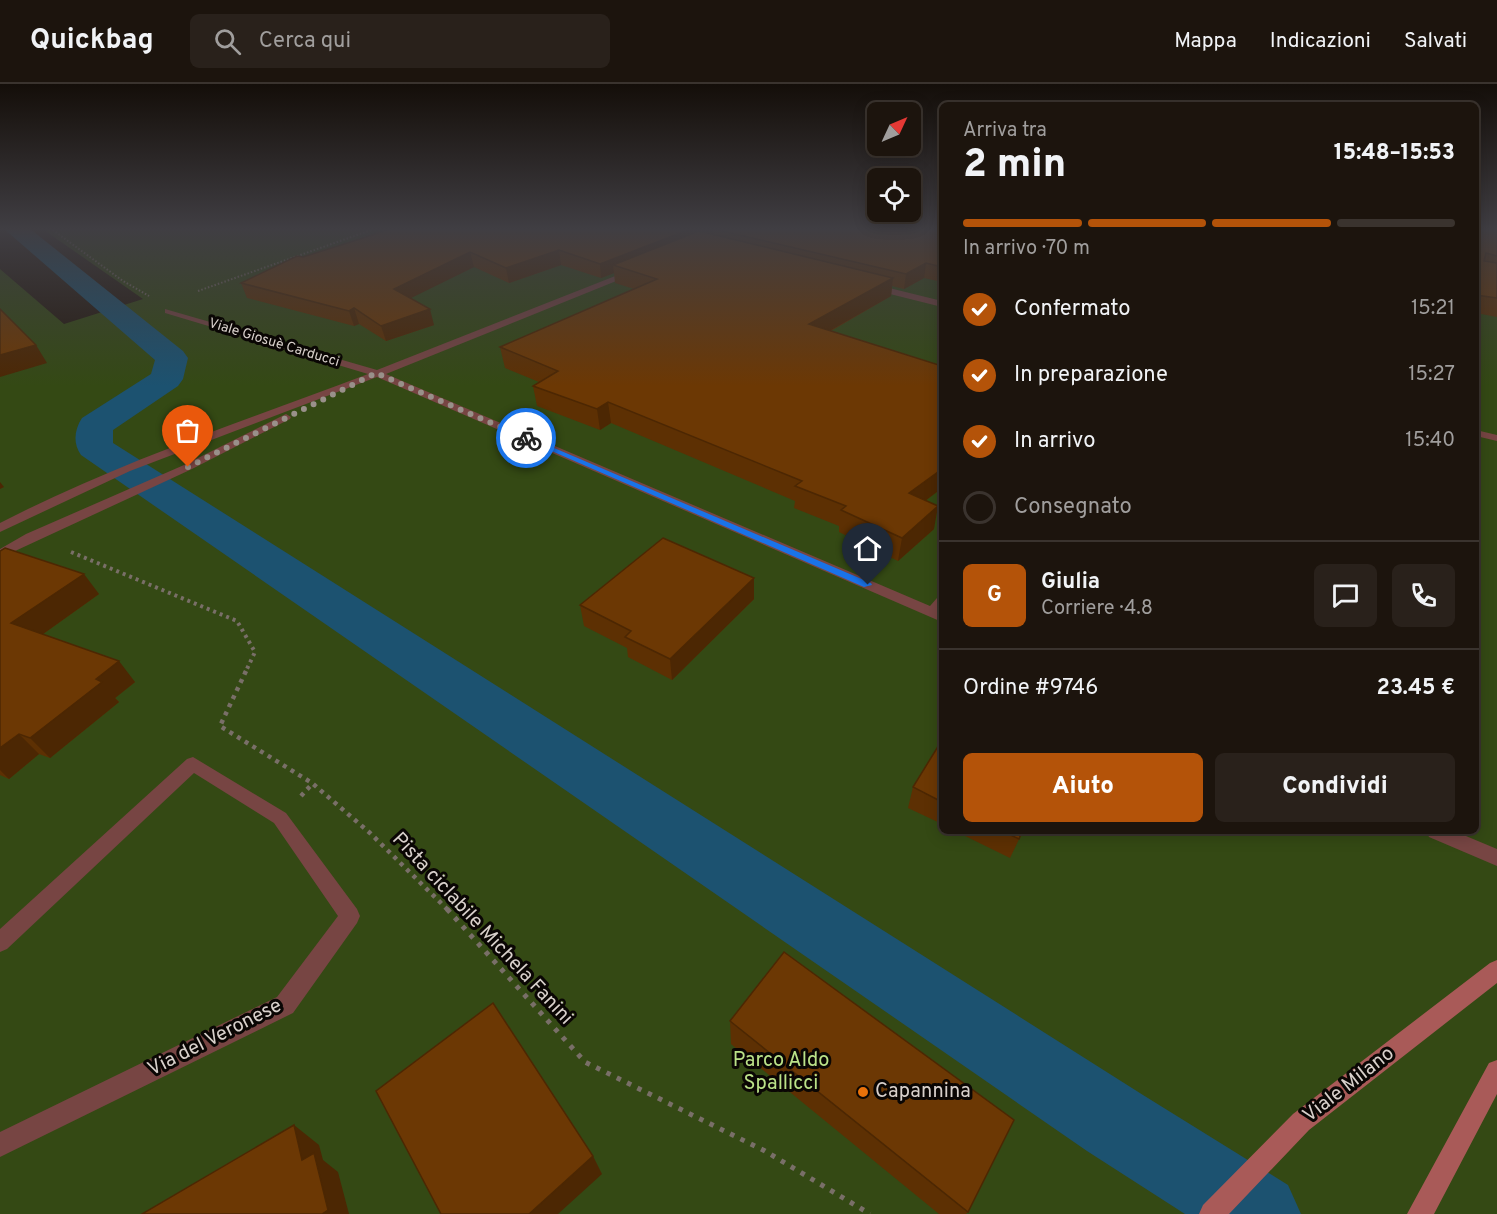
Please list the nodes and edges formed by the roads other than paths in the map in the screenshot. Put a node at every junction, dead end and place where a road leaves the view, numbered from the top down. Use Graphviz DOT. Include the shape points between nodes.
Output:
graph roads {
  1 [pos="611,281"];
  2 [pos="862,284"];
  3 [pos="939,303"];
  4 [pos="168,311"];
  5 [pos="376,373"];
  6 [pos="345,387"];
  7 [pos="1479,435"];
  8 [pos="1497,438"];
  9 [pos="0,528"];
  10 [pos="0,554"];
  11 [pos="937,615"];
  12 [pos="1442,834"];
  13 [pos="1497,858"];
  14 [pos="0,942"];
  15 [pos="1497,970"];
  16 [pos="1497,1071"];
  17 [pos="0,1145"];
  18 [pos="1420,1213"];
  19 [pos="1212,1214"];
  1 -- 5 [label="street"];
  2 -- 3 [label="street"];
  4 -- 5 [label="street, Viale Giosuè Carducci"];
  5 -- 6 [label="street"];
  5 -- 11 [label="street, Viale Giosuè Carducci"];
  6 -- 9 [label="street" via="169,451"];
  6 -- 10 [label="street" via="188,467"];
  7 -- 8 [label="street"];
  12 -- 13 [label="street"];
  14 -- 17 [label="street, Via del Veronese" via="193,764 280,818 350,916 285,1005"];
  15 -- 19 [label="street, Viale Milano" via="1301,1122"];
  16 -- 18 [label="street"];
}
